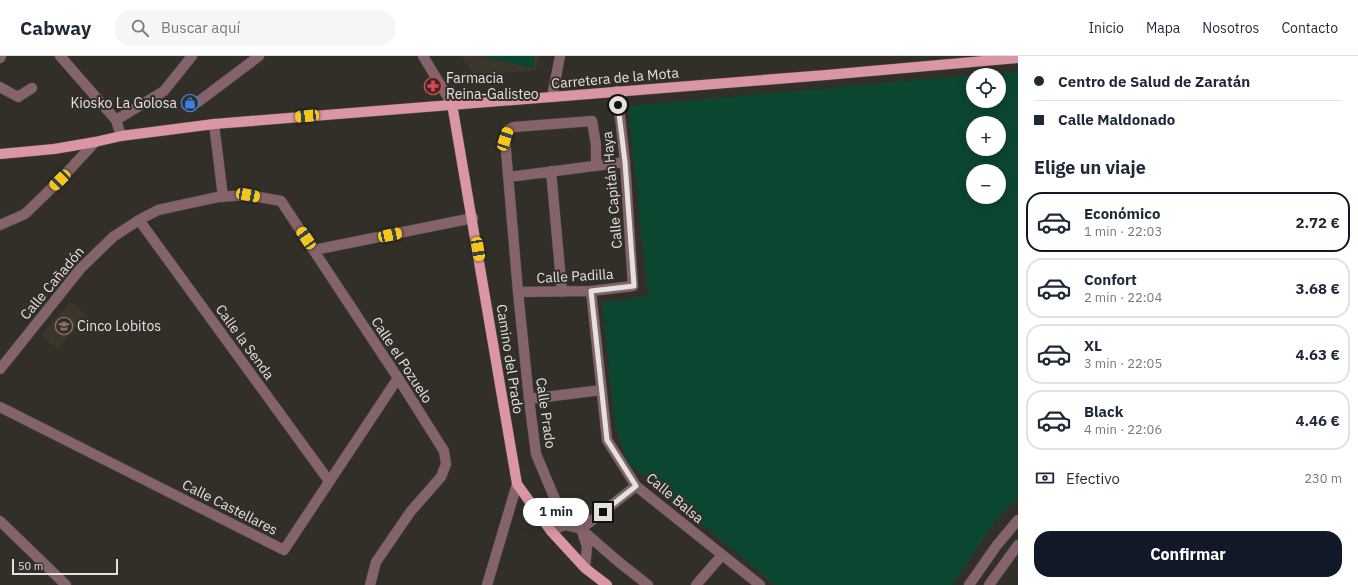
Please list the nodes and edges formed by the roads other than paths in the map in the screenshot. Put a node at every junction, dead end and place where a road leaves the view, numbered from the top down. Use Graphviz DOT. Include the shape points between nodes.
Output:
graph roads {
  1 [pos="60,56"];
  2 [pos="192,56"];
  3 [pos="258,56"];
  4 [pos="423,56"];
  5 [pos="560,56"];
  6 [pos="1018,58"];
  7 [pos="0,86"];
  8 [pos="32,88"];
  9 [pos="617,91"];
  10 [pos="552,97"];
  11 [pos="198,102"];
  12 [pos="452,104"];
  13 [pos="116,120"];
  14 [pos="214,124"];
  15 [pos="121,136"];
  16 [pos="95,142"];
  17 [pos="0,154"];
  18 [pos="625,162"];
  19 [pos="596,166"];
  20 [pos="551,171"];
  21 [pos="509,177"];
  22 [pos="223,196"];
  23 [pos="472,218"];
  24 [pos="139,220"];
  25 [pos="0,225"];
  26 [pos="314,250"];
  27 [pos="634,286"];
  28 [pos="591,291"];
  29 [pos="518,292"];
  30 [pos="562,292"];
  31 [pos="0,369"];
  32 [pos="398,378"];
  33 [pos="602,390"];
  34 [pos="529,399"];
  35 [pos="0,407"];
  36 [pos="329,481"];
  37 [pos="517,484"];
  38 [pos="636,486"];
  39 [pos="1018,520"];
  40 [pos="0,521"];
  41 [pos="581,529"];
  42 [pos="551,531"];
  43 [pos="1018,545"];
  44 [pos="722,555"];
  45 [pos="585,568"];
  46 [pos="66,585"];
  47 [pos="370,585"];
  48 [pos="487,585"];
  49 [pos="607,585"];
  50 [pos="648,585"];
  51 [pos="696,585"];
  52 [pos="760,585"];
  53 [pos="969,585"];
  54 [pos="989,585"];
  1 -- 13 [label="street"];
  2 -- 13 [label="street" via="164,91"];
  3 -- 11 [label="street"];
  4 -- 12 [label="street"];
  5 -- 10 [label="street"];
  6 -- 9 [label="main road, Carretera de la Mota"];
  7 -- 8 [label="street" via="18,96"];
  9 -- 10 [label="main road, Carretera de la Mota"];
  9 -- 18 [label="street, Calle Capitán Haya"];
  10 -- 12 [label="main road, Carretera de la Mota"];
  12 -- 14 [label="main road, Carretera de la Mota"];
  12 -- 23 [label="main road, Camino del Prado"];
  13 -- 15 [label="street"];
  14 -- 15 [label="main road, Carretera de la Mota"];
  14 -- 22 [label="street"];
  15 -- 16 [label="main road, Carretera de la Mota"];
  16 -- 17 [label="main road, Carretera de la Mota"];
  16 -- 25 [label="street" via="25,214"];
  18 -- 19 [label="street"];
  18 -- 27 [label="street, Calle Capitán Haya"];
  19 -- 20 [label="street"];
  19 -- 21 [label="street, Calle Prado" via="592,121 514,127 508,130 505,139"];
  20 -- 21 [label="street"];
  20 -- 30 [label="street"];
  21 -- 29 [label="street, Calle Prado"];
  22 -- 24 [label="street, Calle Cañadón" via="158,210"];
  22 -- 26 [label="street, Calle el Pozuelo" via="248,195 281,201"];
  23 -- 26 [label="street"];
  23 -- 37 [label="main road, Camino del Prado"];
  24 -- 31 [label="street, Calle Cañadón" via="113,237 81,268"];
  24 -- 36 [label="street, Calle la Senda"];
  26 -- 32 [label="street, Calle el Pozuelo"];
  27 -- 28 [label="street, Calle Padilla"];
  28 -- 30 [label="street, Calle Padilla"];
  28 -- 33 [label="street, Calle Balsa"];
  29 -- 30 [label="street, Calle Padilla"];
  29 -- 34 [label="street, Calle Prado"];
  32 -- 36 [label="street, Calle Castellares"];
  32 -- 47 [label="street, Calle el Pozuelo" via="444,451 446,464 441,477 411,511 376,562"];
  33 -- 34 [label="street"];
  33 -- 38 [label="street, Calle Balsa" via="607,440"];
  34 -- 41 [label="street, Calle Prado" via="536,454 560,511"];
  35 -- 36 [label="street, Calle Castellares" via="284,550"];
  37 -- 42 [label="main road, Camino del Prado"];
  37 -- 48 [label="street"];
  38 -- 41 [label="street"];
  38 -- 44 [label="street, Calle Balsa"];
  39 -- 53 [label="street"];
  40 -- 46 [label="street"];
  41 -- 42 [label="street" via="565,525"];
  41 -- 45 [label="street" via="587,546"];
  41 -- 50 [label="street, Calle Prado"];
  42 -- 45 [label="main road, Camino del Prado"];
  43 -- 54 [label="street"];
  44 -- 51 [label="street"];
  44 -- 52 [label="street, Calle Balsa"];
  45 -- 49 [label="main road, Camino del Prado"];
}
